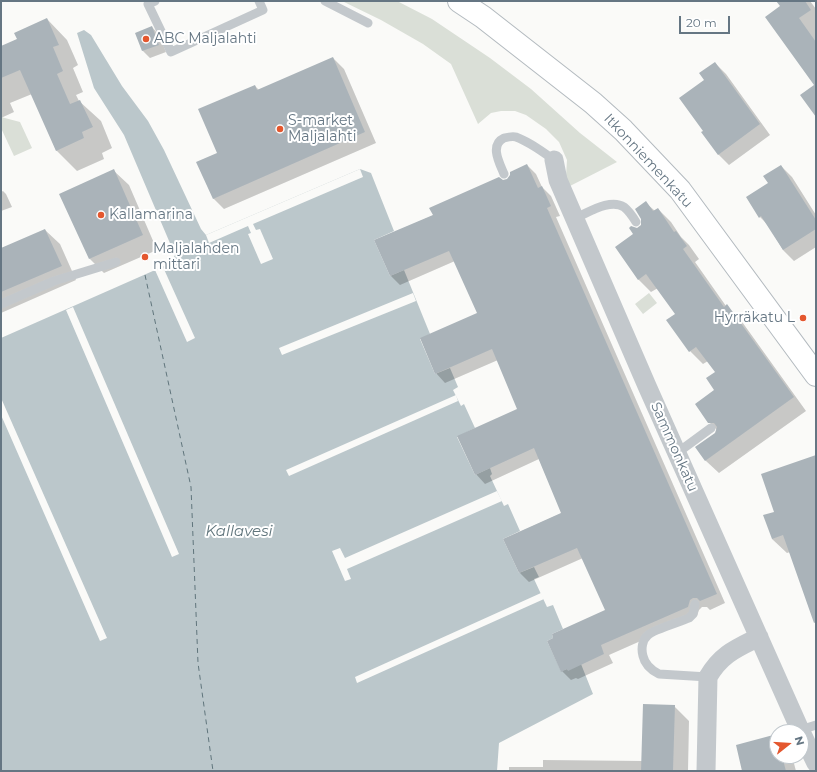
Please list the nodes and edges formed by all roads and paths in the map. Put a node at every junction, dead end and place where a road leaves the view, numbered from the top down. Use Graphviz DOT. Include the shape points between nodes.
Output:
graph roads {
  1 [pos="155,1"];
  2 [pos="259,1"];
  3 [pos="325,1"];
  4 [pos="459,1"];
  5 [pos="368,23"];
  6 [pos="554,160"];
  7 [pos="504,174"];
  8 [pos="575,218"];
  9 [pos="636,222"];
  10 [pos="116,262"];
  11 [pos="1,304"];
  12 [pos="816,375"];
  13 [pos="711,428"];
  14 [pos="677,453"];
  15 [pos="695,604"];
  16 [pos="759,637"];
  17 [pos="708,677"];
  18 [pos="801,724"];
  19 [pos="809,744"];
  20 [pos="816,764"];
  21 [pos="706,771"];
  1 -- 2 [label="lane" via="148,4 171,52 263,10"];
  3 -- 5 [label="lane"];
  4 -- 12 [label="main road, Itkonniemenkatu" via="593,103 670,179"];
  6 -- 7 [label="lane" via="515,137 503,138 497,145 496,152"];
  6 -- 8 [label="street, Sammonkatu" via="558,180"];
  8 -- 9 [label="lane" via="608,205 616,205 623,206"];
  8 -- 14 [label="street, Sammonkatu"];
  10 -- 11 [label="lane" via="54,281"];
  13 -- 14 [label="lane"];
  14 -- 16 [label="street, Sammonkatu"];
  15 -- 17 [label="lane" via="693,614 689,618 648,635 643,641 643,656 652,671 659,674"];
  16 -- 17 [label="street" via="722,658"];
  16 -- 18 [label="street, Sammonkatu"];
  17 -- 21 [label="street"];
  19 -- 20 [label="street, Sammonkatu"];
}
